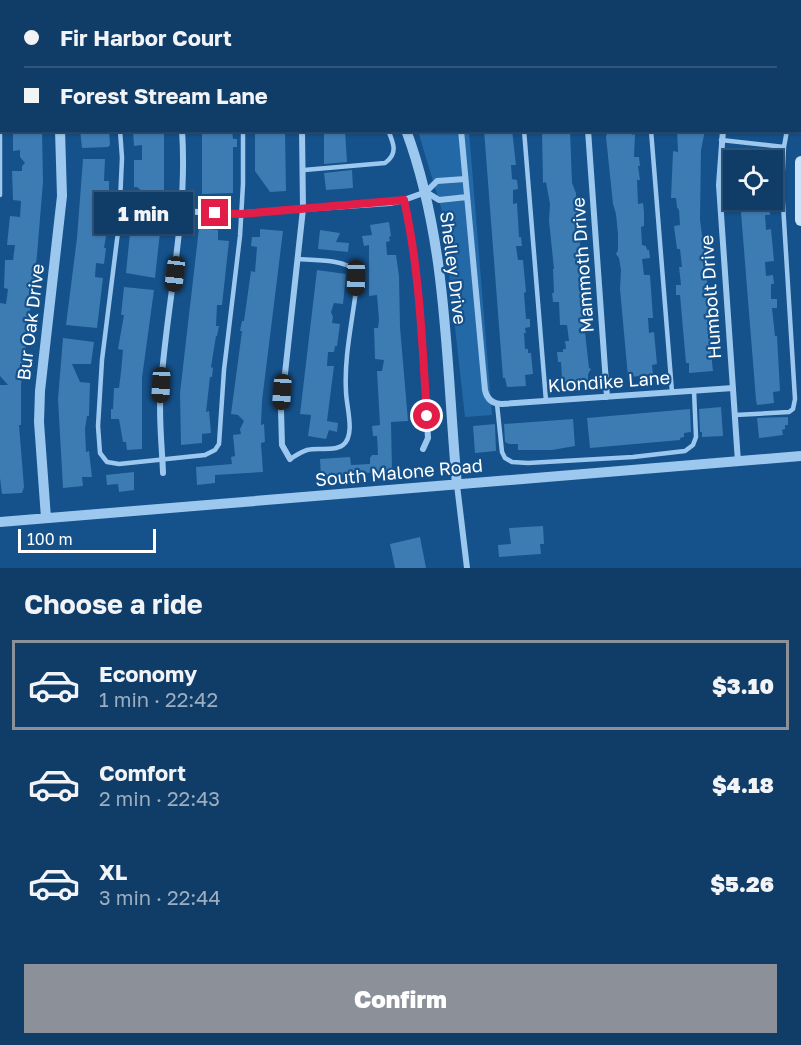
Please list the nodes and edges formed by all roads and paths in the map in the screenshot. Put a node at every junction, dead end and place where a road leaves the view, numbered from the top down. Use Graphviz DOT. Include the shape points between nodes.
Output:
graph roads {
  1 [pos="0,111"];
  2 [pos="60,132"];
  3 [pos="120,132"];
  4 [pos="182,132"];
  5 [pos="243,132"];
  6 [pos="303,132"];
  7 [pos="389,132"];
  8 [pos="407,132"];
  9 [pos="461,132"];
  10 [pos="524,132"];
  11 [pos="588,132"];
  12 [pos="651,132"];
  13 [pos="723,132"];
  14 [pos="787,132"];
  15 [pos="722,140"];
  16 [pos="784,147"];
  17 [pos="801,162"];
  18 [pos="304,170"];
  19 [pos="465,179"];
  20 [pos="426,192"];
  21 [pos="0,195"];
  22 [pos="467,197"];
  23 [pos="404,200"];
  24 [pos="303,209"];
  25 [pos="181,211"];
  26 [pos="241,214"];
  27 [pos="801,220"];
  28 [pos="298,259"];
  29 [pos="733,388"];
  30 [pos="693,391"];
  31 [pos="672,392"];
  32 [pos="608,397"];
  33 [pos="546,401"];
  34 [pos="497,404"];
  35 [pos="735,415"];
  36 [pos="423,449"];
  37 [pos="801,456"];
  38 [pos="291,459"];
  39 [pos="162,461"];
  40 [pos="738,462"];
  41 [pos="163,473"];
  42 [pos="457,484"];
  43 [pos="46,518"];
  44 [pos="0,522"];
  45 [pos="467,568"];
  1 -- 21 [label="lane"];
  2 -- 43 [label="street, Bur Oak Drive" via="62,196 39,391"];
  3 -- 39 [label="lane" via="119,224 102,360 100,453 106,462 119,464"];
  4 -- 25 [label="street"];
  5 -- 26 [label="lane"];
  6 -- 18 [label="street"];
  7 -- 18 [label="lane" via="394,152 385,164"];
  8 -- 20 [label="street, Shelley Drive"];
  9 -- 19 [label="street"];
  10 -- 33 [label="lane"];
  11 -- 32 [label="street, Mammoth Drive"];
  12 -- 31 [label="lane"];
  13 -- 15 [label="street, Humbolt Drive"];
  14 -- 16 [label="lane"];
  15 -- 16 [label="lane"];
  15 -- 29 [label="street, Humbolt Drive" via="719,184"];
  16 -- 35 [label="lane" via="782,188 795,399 789,412"];
  17 -- 27 [label="main road"];
  18 -- 24 [label="street"];
  19 -- 20 [label="street" via="437,181"];
  19 -- 22 [label="street"];
  20 -- 22 [label="street" via="439,200"];
  20 -- 23 [label="street"];
  20 -- 42 [label="street, Shelley Drive" via="438,252"];
  22 -- 34 [label="street" via="485,390"];
  23 -- 24 [label="street"];
  23 -- 36 [label="street" via="418,289 428,438"];
  24 -- 26 [label="street"];
  24 -- 28 [label="street"];
  25 -- 26 [label="street"];
  25 -- 39 [label="street" via="161,385"];
  26 -- 39 [label="lane" via="219,444 206,454"];
  28 -- 38 [label="street" via="281,410 282,445"];
  28 -- 38 [label="lane" via="348,266 354,270 356,290 347,364 348,438 339,448 306,450"];
  29 -- 30 [label="street, Klondike Lane"];
  29 -- 35 [label="street, Humbolt Drive"];
  30 -- 31 [label="street, Klondike Lane"];
  30 -- 34 [label="lane" via="696,437 685,452 573,461 528,463 505,459"];
  31 -- 32 [label="street, Klondike Lane"];
  32 -- 33 [label="street, Klondike Lane"];
  33 -- 34 [label="street, Klondike Lane"];
  35 -- 40 [label="street, Humbolt Drive"];
  37 -- 40 [label="street, South Malone Road"];
  39 -- 41 [label="street"];
  40 -- 42 [label="street, South Malone Road"];
  42 -- 43 [label="street, South Malone Road"];
  42 -- 45 [label="street"];
  43 -- 44 [label="street, South Malone Road"];
}
